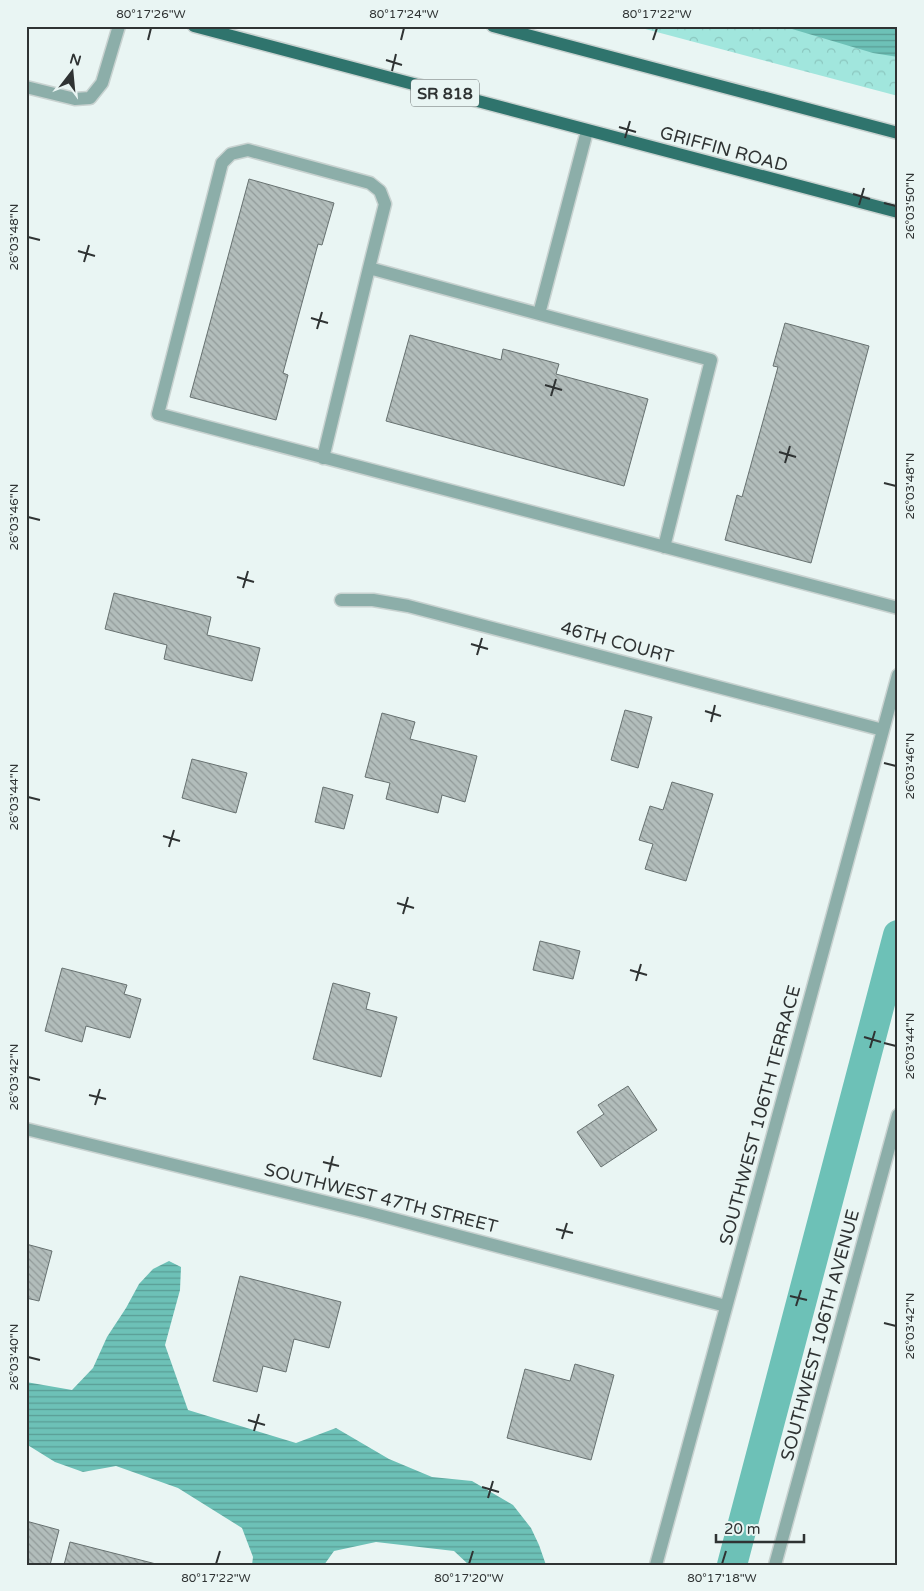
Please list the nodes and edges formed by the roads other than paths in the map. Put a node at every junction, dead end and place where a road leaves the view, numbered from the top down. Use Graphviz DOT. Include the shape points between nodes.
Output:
graph roads {
  1 [pos="119,26"];
  2 [pos="194,26"];
  3 [pos="493,26"];
  4 [pos="26,87"];
  5 [pos="588,131"];
  6 [pos="898,133"];
  7 [pos="898,212"];
  8 [pos="369,268"];
  9 [pos="539,314"];
  10 [pos="323,458"];
  11 [pos="664,547"];
  12 [pos="340,600"];
  13 [pos="898,608"];
  14 [pos="898,675"];
  15 [pos="883,730"];
  16 [pos="898,1115"];
  17 [pos="26,1129"];
  18 [pos="726,1306"];
  19 [pos="656,1565"];
  20 [pos="776,1565"];
  1 -- 4 [label="street" via="102,83 90,98 75,99"];
  2 -- 5 [label="main road, GRIFFIN ROAD / SR 818"];
  3 -- 6 [label="main road"];
  5 -- 7 [label="main road, GRIFFIN ROAD / SR 818"];
  5 -- 9 [label="street"];
  8 -- 9 [label="street"];
  8 -- 10 [label="street"];
  8 -- 10 [label="street" via="385,204 380,191 370,183 248,150 231,154 222,163 158,414"];
  9 -- 11 [label="street" via="711,360"];
  10 -- 11 [label="street"];
  11 -- 13 [label="street"];
  12 -- 15 [label="street, 46TH COURT" via="373,600 408,606"];
  14 -- 15 [label="street, SOUTHWEST 106TH TERRACE"];
  15 -- 18 [label="street, SOUTHWEST 106TH TERRACE"];
  16 -- 20 [label="street, SOUTHWEST 106TH AVENUE"];
  17 -- 18 [label="street, SOUTHWEST 47TH STREET" via="329,1202"];
  18 -- 19 [label="street, SOUTHWEST 106TH TERRACE"];
}
